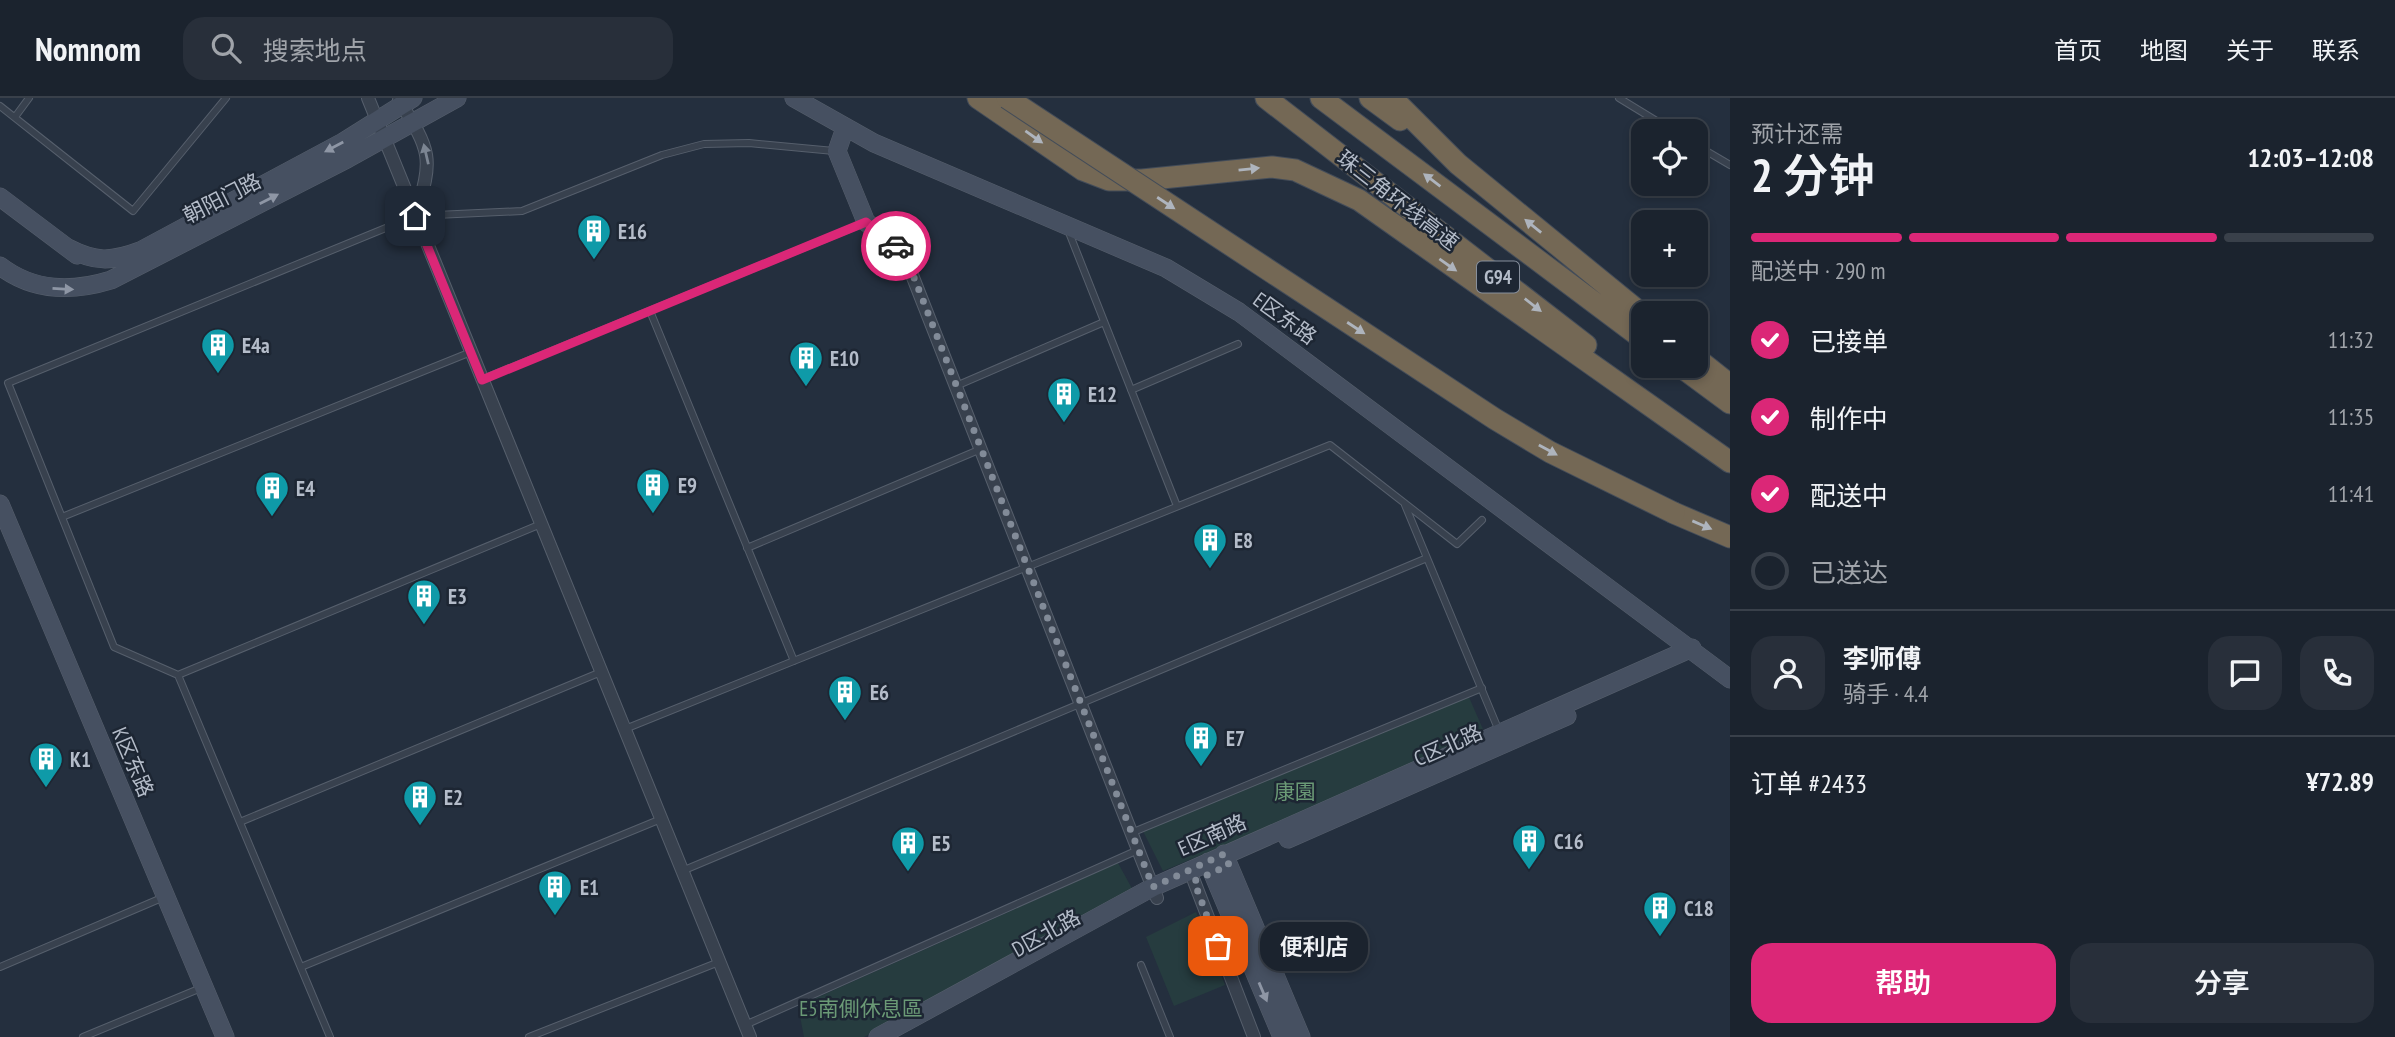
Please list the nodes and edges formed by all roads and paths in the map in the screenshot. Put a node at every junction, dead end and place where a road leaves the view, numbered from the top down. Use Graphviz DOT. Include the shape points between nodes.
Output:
graph roads {
  1 [pos="30,98"];
  2 [pos="226,98"];
  3 [pos="368,98"];
  4 [pos="457,98"];
  5 [pos="794,98"];
  6 [pos="978,98"];
  7 [pos="1007,98"];
  8 [pos="1266,98"];
  9 [pos="1321,98"];
  10 [pos="1370,98"];
  11 [pos="1392,98"];
  12 [pos="1619,98"];
  13 [pos="404,100"];
  14 [pos="0,106"];
  15 [pos="15,117"];
  16 [pos="1653,119"];
  17 [pos="376,121"];
  18 [pos="413,123"];
  19 [pos="845,128"];
  20 [pos="383,139"];
  21 [pos="837,151"];
  22 [pos="1708,152"];
  23 [pos="1458,163"];
  24 [pos="1730,165"];
  25 [pos="0,197"];
  26 [pos="415,216"];
  27 [pos="866,222"];
  28 [pos="1066,225"];
  29 [pos="68,248"];
  30 [pos="904,252"];
  31 [pos="0,266"];
  32 [pos="111,280"];
  33 [pos="1631,305"];
  34 [pos="650,311"];
  35 [pos="1104,322"];
  36 [pos="1631,329"];
  37 [pos="1238,344"];
  38 [pos="471,352"];
  39 [pos="1708,368"];
  40 [pos="1696,378"];
  41 [pos="482,380"];
  42 [pos="1730,385"];
  43 [pos="956,386"];
  44 [pos="1131,390"];
  45 [pos="1730,403"];
  46 [pos="981,449"];
  47 [pos="1730,457"];
  48 [pos="1730,462"];
  49 [pos="0,504"];
  50 [pos="1404,504"];
  51 [pos="1177,506"];
  52 [pos="62,517"];
  53 [pos="1482,520"];
  54 [pos="541,524"];
  55 [pos="1730,537"];
  56 [pos="747,548"];
  57 [pos="1427,558"];
  58 [pos="1027,567"];
  59 [pos="1696,652"];
  60 [pos="794,661"];
  61 [pos="601,672"];
  62 [pos="178,675"];
  63 [pos="1730,679"];
  64 [pos="1482,688"];
  65 [pos="1081,703"];
  66 [pos="625,729"];
  67 [pos="1503,739"];
  68 [pos="661,819"];
  69 [pos="240,822"];
  70 [pos="1131,833"];
  71 [pos="1138,850"];
  72 [pos="1219,863"];
  73 [pos="682,871"];
  74 [pos="1194,881"];
  75 [pos="1155,893"];
  76 [pos="166,896"];
  77 [pos="719,962"];
  78 [pos="1141,965"];
  79 [pos="0,967"];
  80 [pos="301,967"];
  81 [pos="204,987"];
  82 [pos="748,1031"];
  83 [pos="83,1037"];
  84 [pos="225,1037"];
  85 [pos="330,1037"];
  86 [pos="529,1037"];
  87 [pos="878,1037"];
  88 [pos="902,1037"];
  89 [pos="1170,1037"];
  90 [pos="1254,1037"];
  91 [pos="1282,1037"];
  92 [pos="1301,1037"];
  1 -- 15 [label="lane"];
  2 -- 15 [label="lane" via="133,211"];
  3 -- 17 [label="street"];
  4 -- 18 [label="street, 朝阳门路"];
  5 -- 19 [label="street, E区东路"];
  6 -- 48 [label="highway, one-way" via="1083,170 1109,180 1272,167 1329,183"];
  7 -- 55 [label="highway, one-way, bridge" via="1495,419 1550,452"];
  8 -- 47 [label="highway, 珠三角环线高速 / G94, one-way"];
  36 -- 9 [label="highway, 珠三角环线高速 / G94, one-way"];
  10 -- 23 [label="highway"];
  11 -- 23 [label="highway"];
  12 -- 16 [label="lane"];
  13 -- 17 [label="street, 朝阳门路"];
  13 -- 18 [label="street"];
  14 -- 15 [label="lane"];
  17 -- 20 [label="street"];
  17 -- 29 [label="street, 朝阳门路, one-way" via="139,251 117,260 98,261"];
  18 -- 20 [label="street, 朝阳门路"];
  26 -- 18 [label="street, one-way" via="429,163"];
  19 -- 21 [label="street"];
  19 -- 28 [label="street, E区东路"];
  20 -- 26 [label="street"];
  32 -- 20 [label="street, 朝阳门路, one-way"];
  21 -- 26 [label="lane" via="704,144 662,155 522,211"];
  21 -- 27 [label="street"];
  22 -- 24 [label="lane"];
  33 -- 23 [label="highway, one-way"];
  25 -- 29 [label="street"];
  26 -- 38 [label="street"];
  26 -- 52 [label="lane" via="8,383"];
  27 -- 30 [label="street"];
  27 -- 34 [label="lane"];
  28 -- 35 [label="lane"];
  28 -- 59 [label="street, E区东路" via="1166,268 1239,312"];
  29 -- 32 [label="street"];
  30 -- 43 [label="street"];
  31 -- 32 [label="street, 朝阳门路, one-way" via="52,288 84,288"];
  34 -- 41 [label="lane"];
  34 -- 56 [label="lane"];
  35 -- 43 [label="lane"];
  35 -- 44 [label="lane"];
  37 -- 44 [label="lane"];
  38 -- 41 [label="street"];
  38 -- 52 [label="lane"];
  39 -- 42 [label="highway"];
  40 -- 45 [label="highway"];
  41 -- 54 [label="street"];
  43 -- 46 [label="street"];
  44 -- 51 [label="lane"];
  46 -- 56 [label="lane"];
  46 -- 58 [label="street"];
  49 -- 76 [label="street, K区东路"];
  50 -- 51 [label="lane" via="1330,445"];
  50 -- 53 [label="lane" via="1457,544"];
  50 -- 57 [label="lane"];
  51 -- 58 [label="lane"];
  52 -- 62 [label="lane" via="114,647"];
  54 -- 61 [label="street"];
  54 -- 62 [label="lane"];
  56 -- 60 [label="lane"];
  57 -- 64 [label="lane"];
  57 -- 65 [label="lane"];
  58 -- 60 [label="lane"];
  58 -- 65 [label="street"];
  59 -- 63 [label="street, E区东路"];
  59 -- 67 [label="street, C区北路"];
  60 -- 66 [label="lane"];
  61 -- 66 [label="street"];
  61 -- 69 [label="lane"];
  62 -- 69 [label="lane"];
  64 -- 67 [label="lane"];
  64 -- 70 [label="lane"];
  65 -- 70 [label="street"];
  65 -- 73 [label="lane"];
  66 -- 68 [label="street"];
  67 -- 72 [label="street, C区北路"];
  68 -- 73 [label="street"];
  68 -- 80 [label="lane"];
  69 -- 80 [label="lane"];
  70 -- 71 [label="street"];
  71 -- 75 [label="street"];
  71 -- 82 [label="lane"];
  72 -- 74 [label="street, D区北路"];
  72 -- 75 [label="street, E区南路"];
  72 -- 91 [label="street, one-way"];
  72 -- 92 [label="street"];
  73 -- 77 [label="street"];
  74 -- 75 [label="street, D区北路"];
  74 -- 90 [label="street"];
  75 -- 87 [label="street, E区南路"];
  75 -- 88 [label="street, D区北路"];
  76 -- 79 [label="lane"];
  76 -- 81 [label="street, K区东路"];
  77 -- 82 [label="street"];
  77 -- 86 [label="lane"];
  78 -- 89 [label="lane"];
  80 -- 85 [label="lane"];
  81 -- 83 [label="lane"];
  81 -- 84 [label="street, K区东路"];
}
